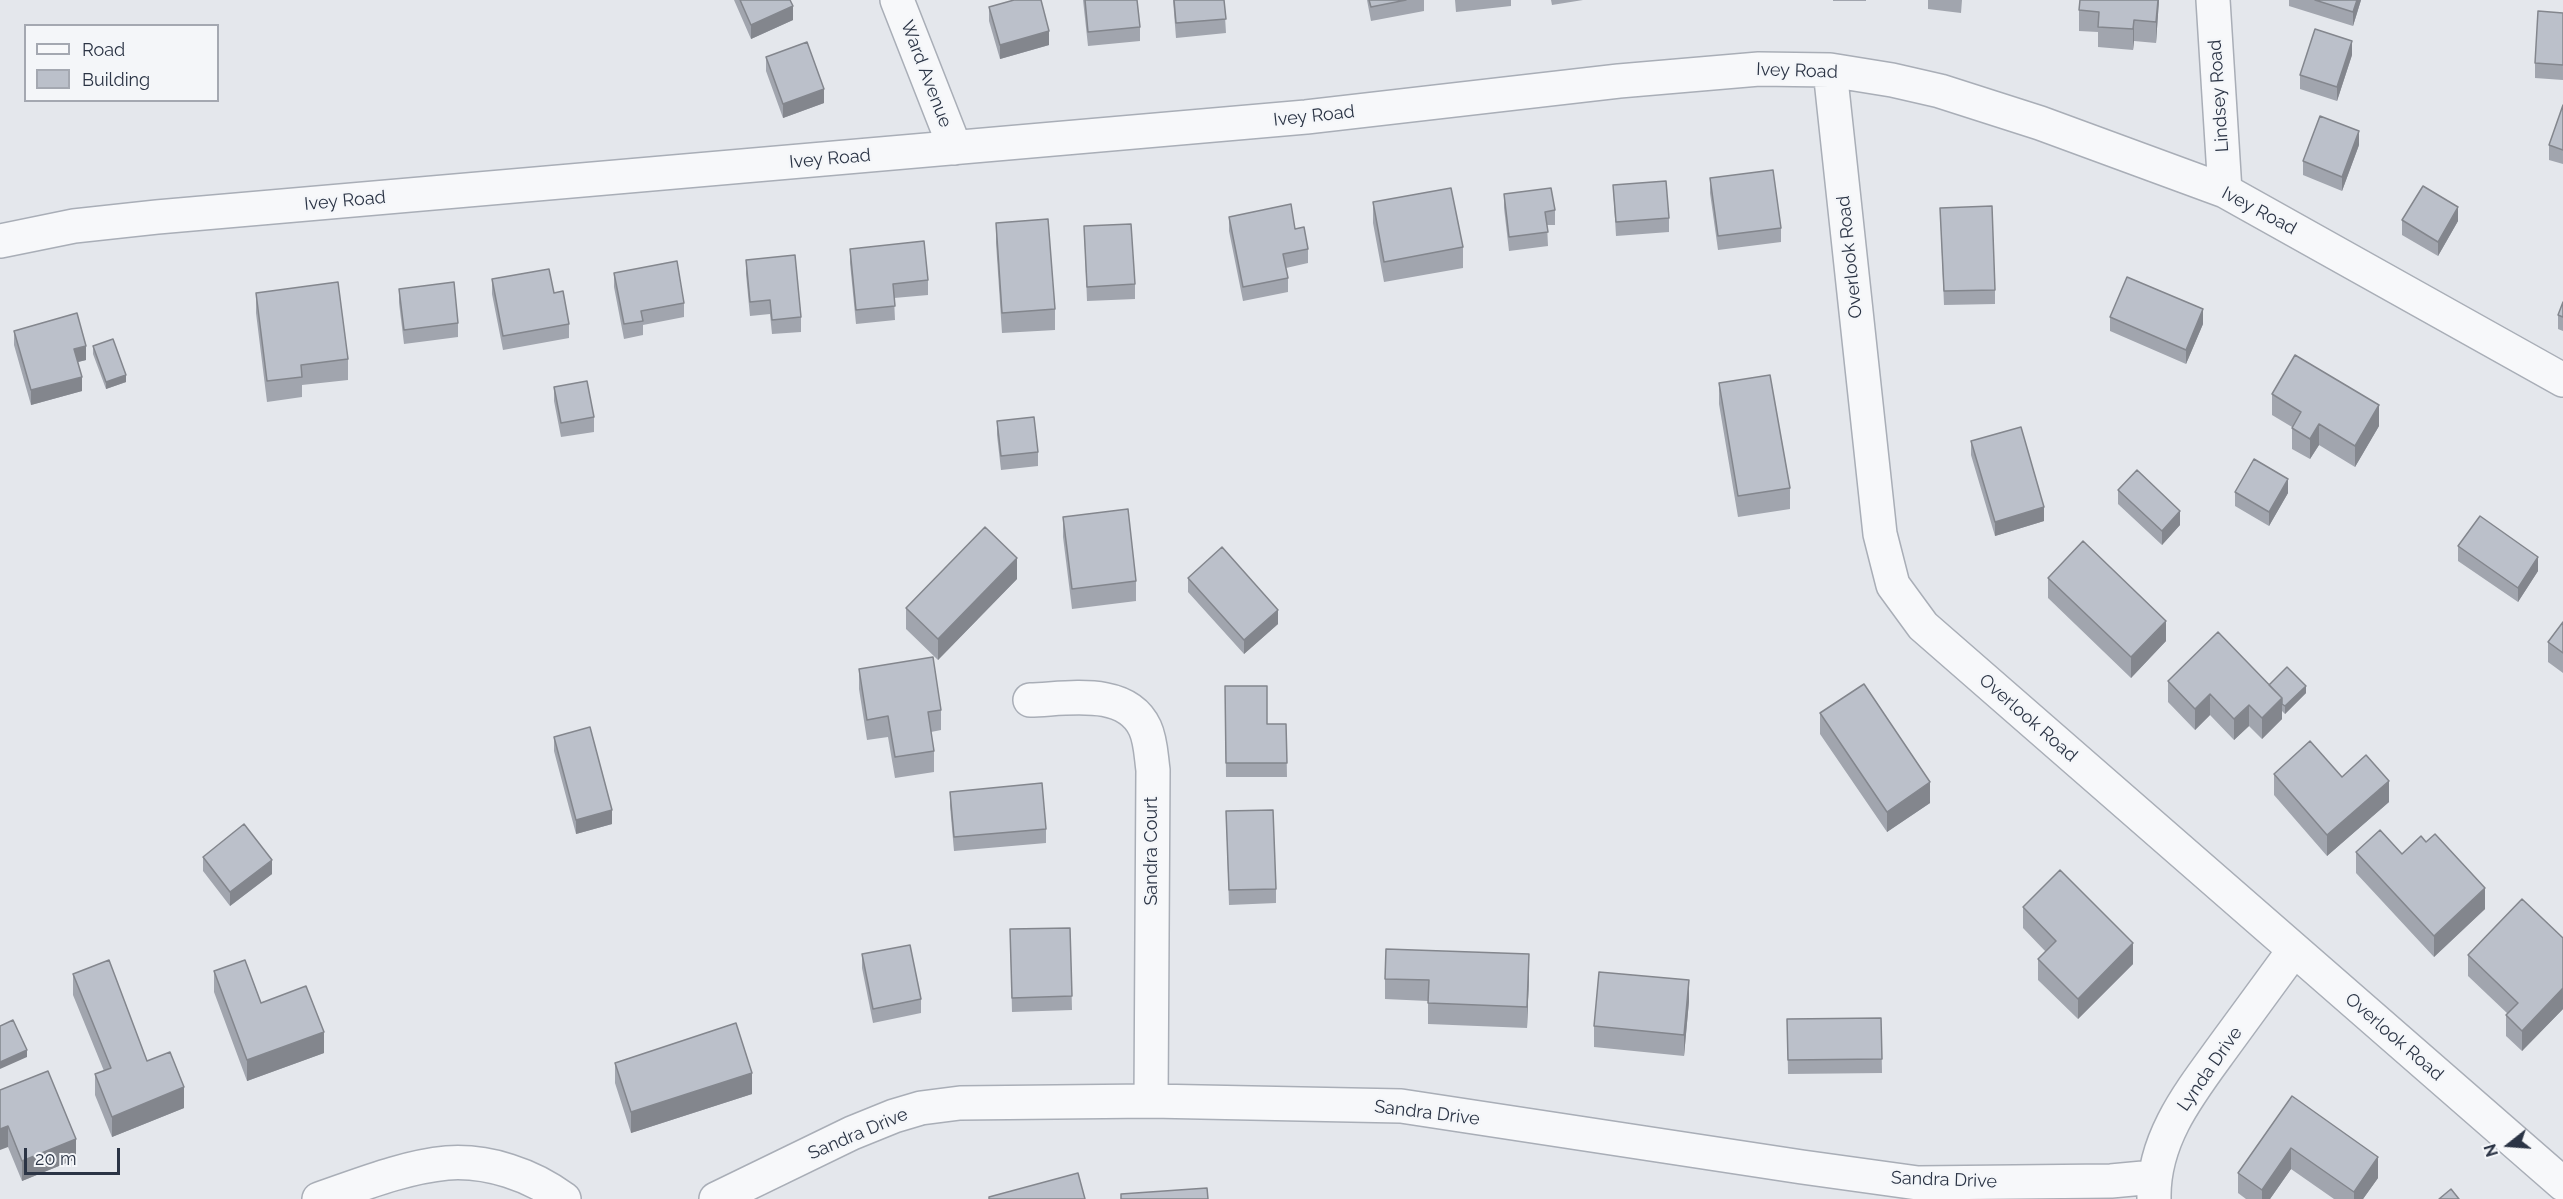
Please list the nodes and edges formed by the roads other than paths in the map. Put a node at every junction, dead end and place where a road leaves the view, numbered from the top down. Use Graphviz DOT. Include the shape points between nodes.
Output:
graph roads {
  1 [pos="897,0"];
  2 [pos="2213,0"];
  3 [pos="1830,70"];
  4 [pos="956,148"];
  5 [pos="2225,191"];
  6 [pos="0,241"];
  7 [pos="2563,380"];
  8 [pos="1030,700"];
  9 [pos="2294,950"];
  10 [pos="1150,1101"];
  11 [pos="2563,1184"];
  12 [pos="2154,1188"];
  13 [pos="319,1199"];
  14 [pos="564,1199"];
  15 [pos="716,1199"];
  1 -- 4 [label="street, Ward Avenue"];
  2 -- 5 [label="street, Lindsey Road"];
  3 -- 4 [label="street, Ivey Road" via="1759,69 1631,80 1306,117"];
  3 -- 5 [label="street, Ivey Road" via="1940,91"];
  3 -- 9 [label="street, Overlook Road" via="1880,534 1893,585 1923,626"];
  4 -- 6 [label="street, Ivey Road" via="157,217 74,226"];
  5 -- 7 [label="street, Ivey Road"];
  8 -- 10 [label="street, Sandra Court" via="1098,698 1124,704 1137,714 1146,729 1153,770"];
  9 -- 11 [label="street, Overlook Road"];
  9 -- 12 [label="street, Lynda Drive" via="2188,1096 2169,1130"];
  10 -- 12 [label="street, Sandra Drive" via="1401,1106 1918,1183 2111,1181"];
  10 -- 15 [label="street, Sandra Drive" via="960,1103 921,1108 852,1133"];
  13 -- 14 [label="street" via="447,1163 478,1165 524,1176"];
}
